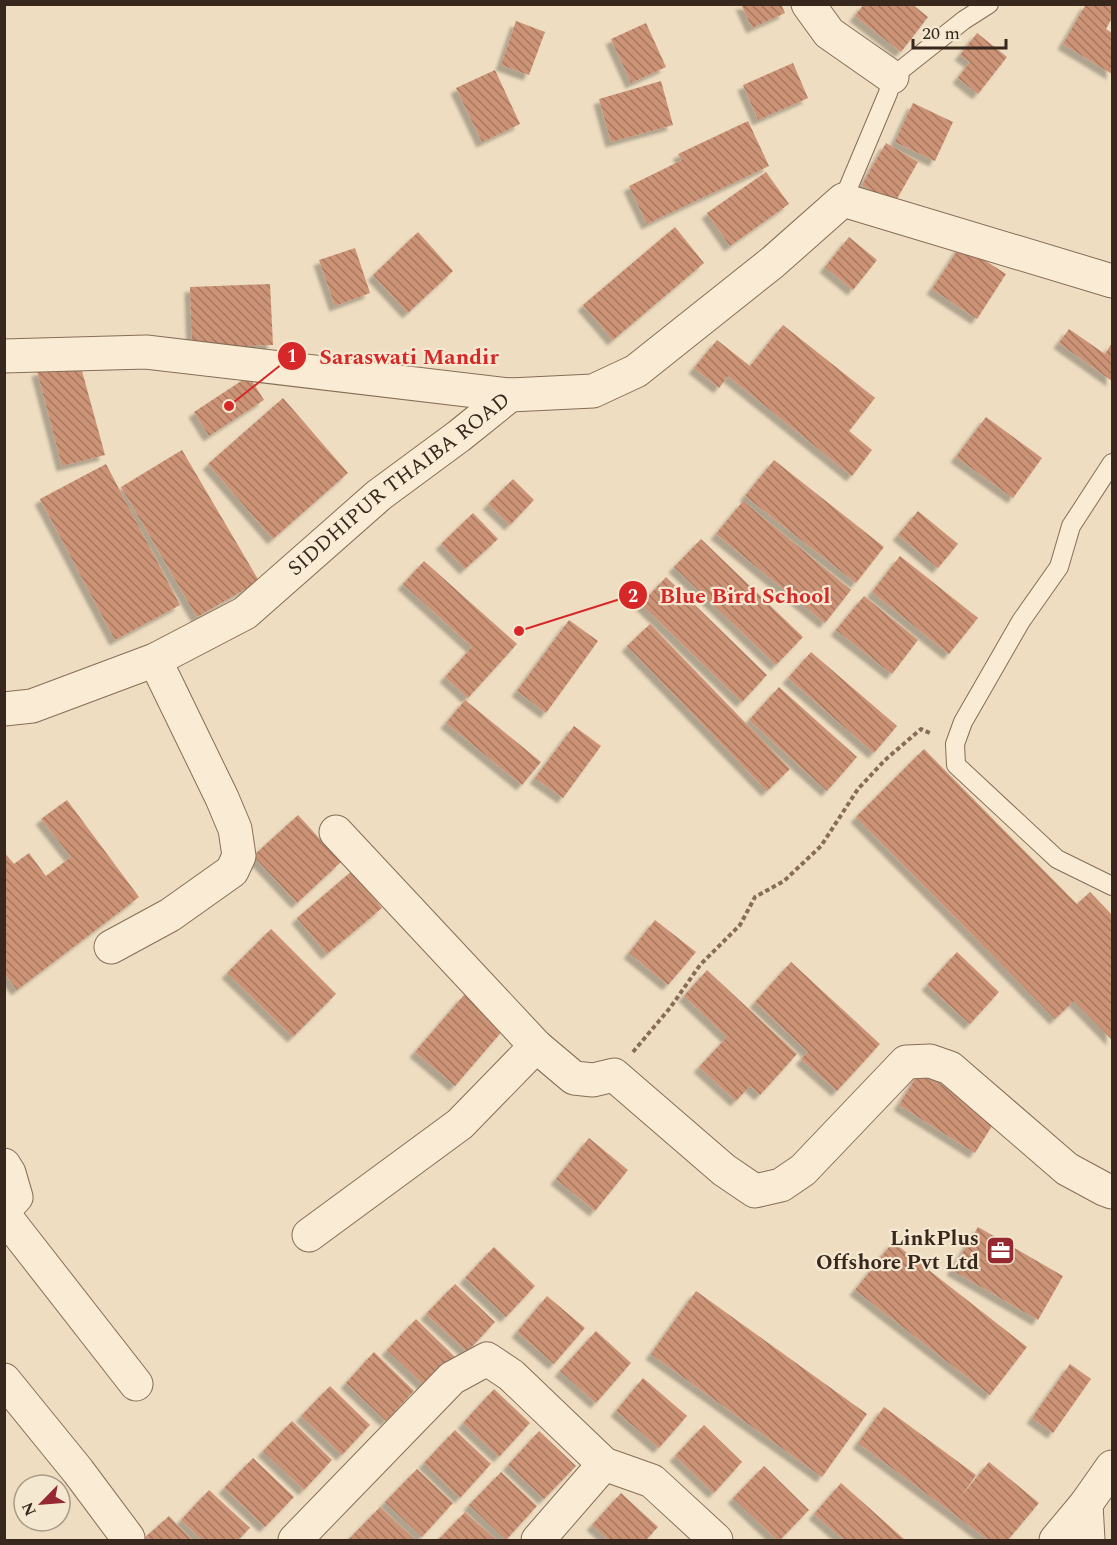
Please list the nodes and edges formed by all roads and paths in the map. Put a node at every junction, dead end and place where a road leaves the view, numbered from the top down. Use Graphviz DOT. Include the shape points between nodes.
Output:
graph roads {
  1 [pos="808,4"];
  2 [pos="989,4"];
  3 [pos="892,77"];
  4 [pos="843,200"];
  5 [pos="1113,281"];
  6 [pos="4,356"];
  7 [pos="510,396"];
  8 [pos="1113,463"];
  9 [pos="155,660"];
  10 [pos="4,709"];
  11 [pos="955,744"];
  12 [pos="336,832"];
  13 [pos="1113,886"];
  14 [pos="111,947"];
  15 [pos="536,1046"];
  16 [pos="614,1075"];
  17 [pos="4,1165"];
  18 [pos="1113,1192"];
  19 [pos="4,1210"];
  20 [pos="4,1215"];
  21 [pos="309,1235"];
  22 [pos="4,1380"];
  23 [pos="136,1384"];
  24 [pos="604,1464"];
  25 [pos="1113,1467"];
  26 [pos="1086,1504"];
  27 [pos="125,1540"];
  28 [pos="296,1540"];
  29 [pos="538,1540"];
  30 [pos="716,1540"];
  31 [pos="1056,1540"];
  32 [pos="1089,1540"];
  1 -- 3 [label="street" via="829,33"];
  2 -- 3 [label="lane"];
  3 -- 4 [label="lane"];
  4 -- 5 [label="street"];
  4 -- 7 [label="street, SIDDHIPUR THAIBA ROAD" via="773,262 636,371 594,391"];
  6 -- 7 [label="street" via="146,352"];
  7 -- 9 [label="street, SIDDHIPUR THAIBA ROAD" via="379,495 245,613"];
  8 -- 11 [label="lane" via="1071,526 1059,567 1021,621 963,722"];
  9 -- 10 [label="street, SIDDHIPUR THAIBA ROAD" via="32,706"];
  9 -- 14 [label="street" via="222,798 235,829 239,856 232,871 170,915"];
  11 -- 13 [label="lane" via="956,765 1057,859"];
  11 -- 16 [label="path" via="921,729 885,760 858,789 821,846 784,881 755,897 740,925 700,965"];
  12 -- 15 [label="street"];
  15 -- 16 [label="street" via="574,1078 593,1080"];
  15 -- 21 [label="street" via="460,1124"];
  16 -- 18 [label="street" via="724,1170 755,1191 781,1185 803,1170 906,1062 930,1061 950,1068 1067,1169"];
  17 -- 19 [label="street" via="16,1197"];
  20 -- 23 [label="street"];
  22 -- 27 [label="street" via="78,1471 128,1538"];
  24 -- 28 [label="street" via="511,1375 487,1359 452,1378"];
  24 -- 29 [label="street"];
  24 -- 30 [label="street" via="652,1481"];
  25 -- 26 [label="street"];
  26 -- 31 [label="street"];
  26 -- 32 [label="street"];
}
